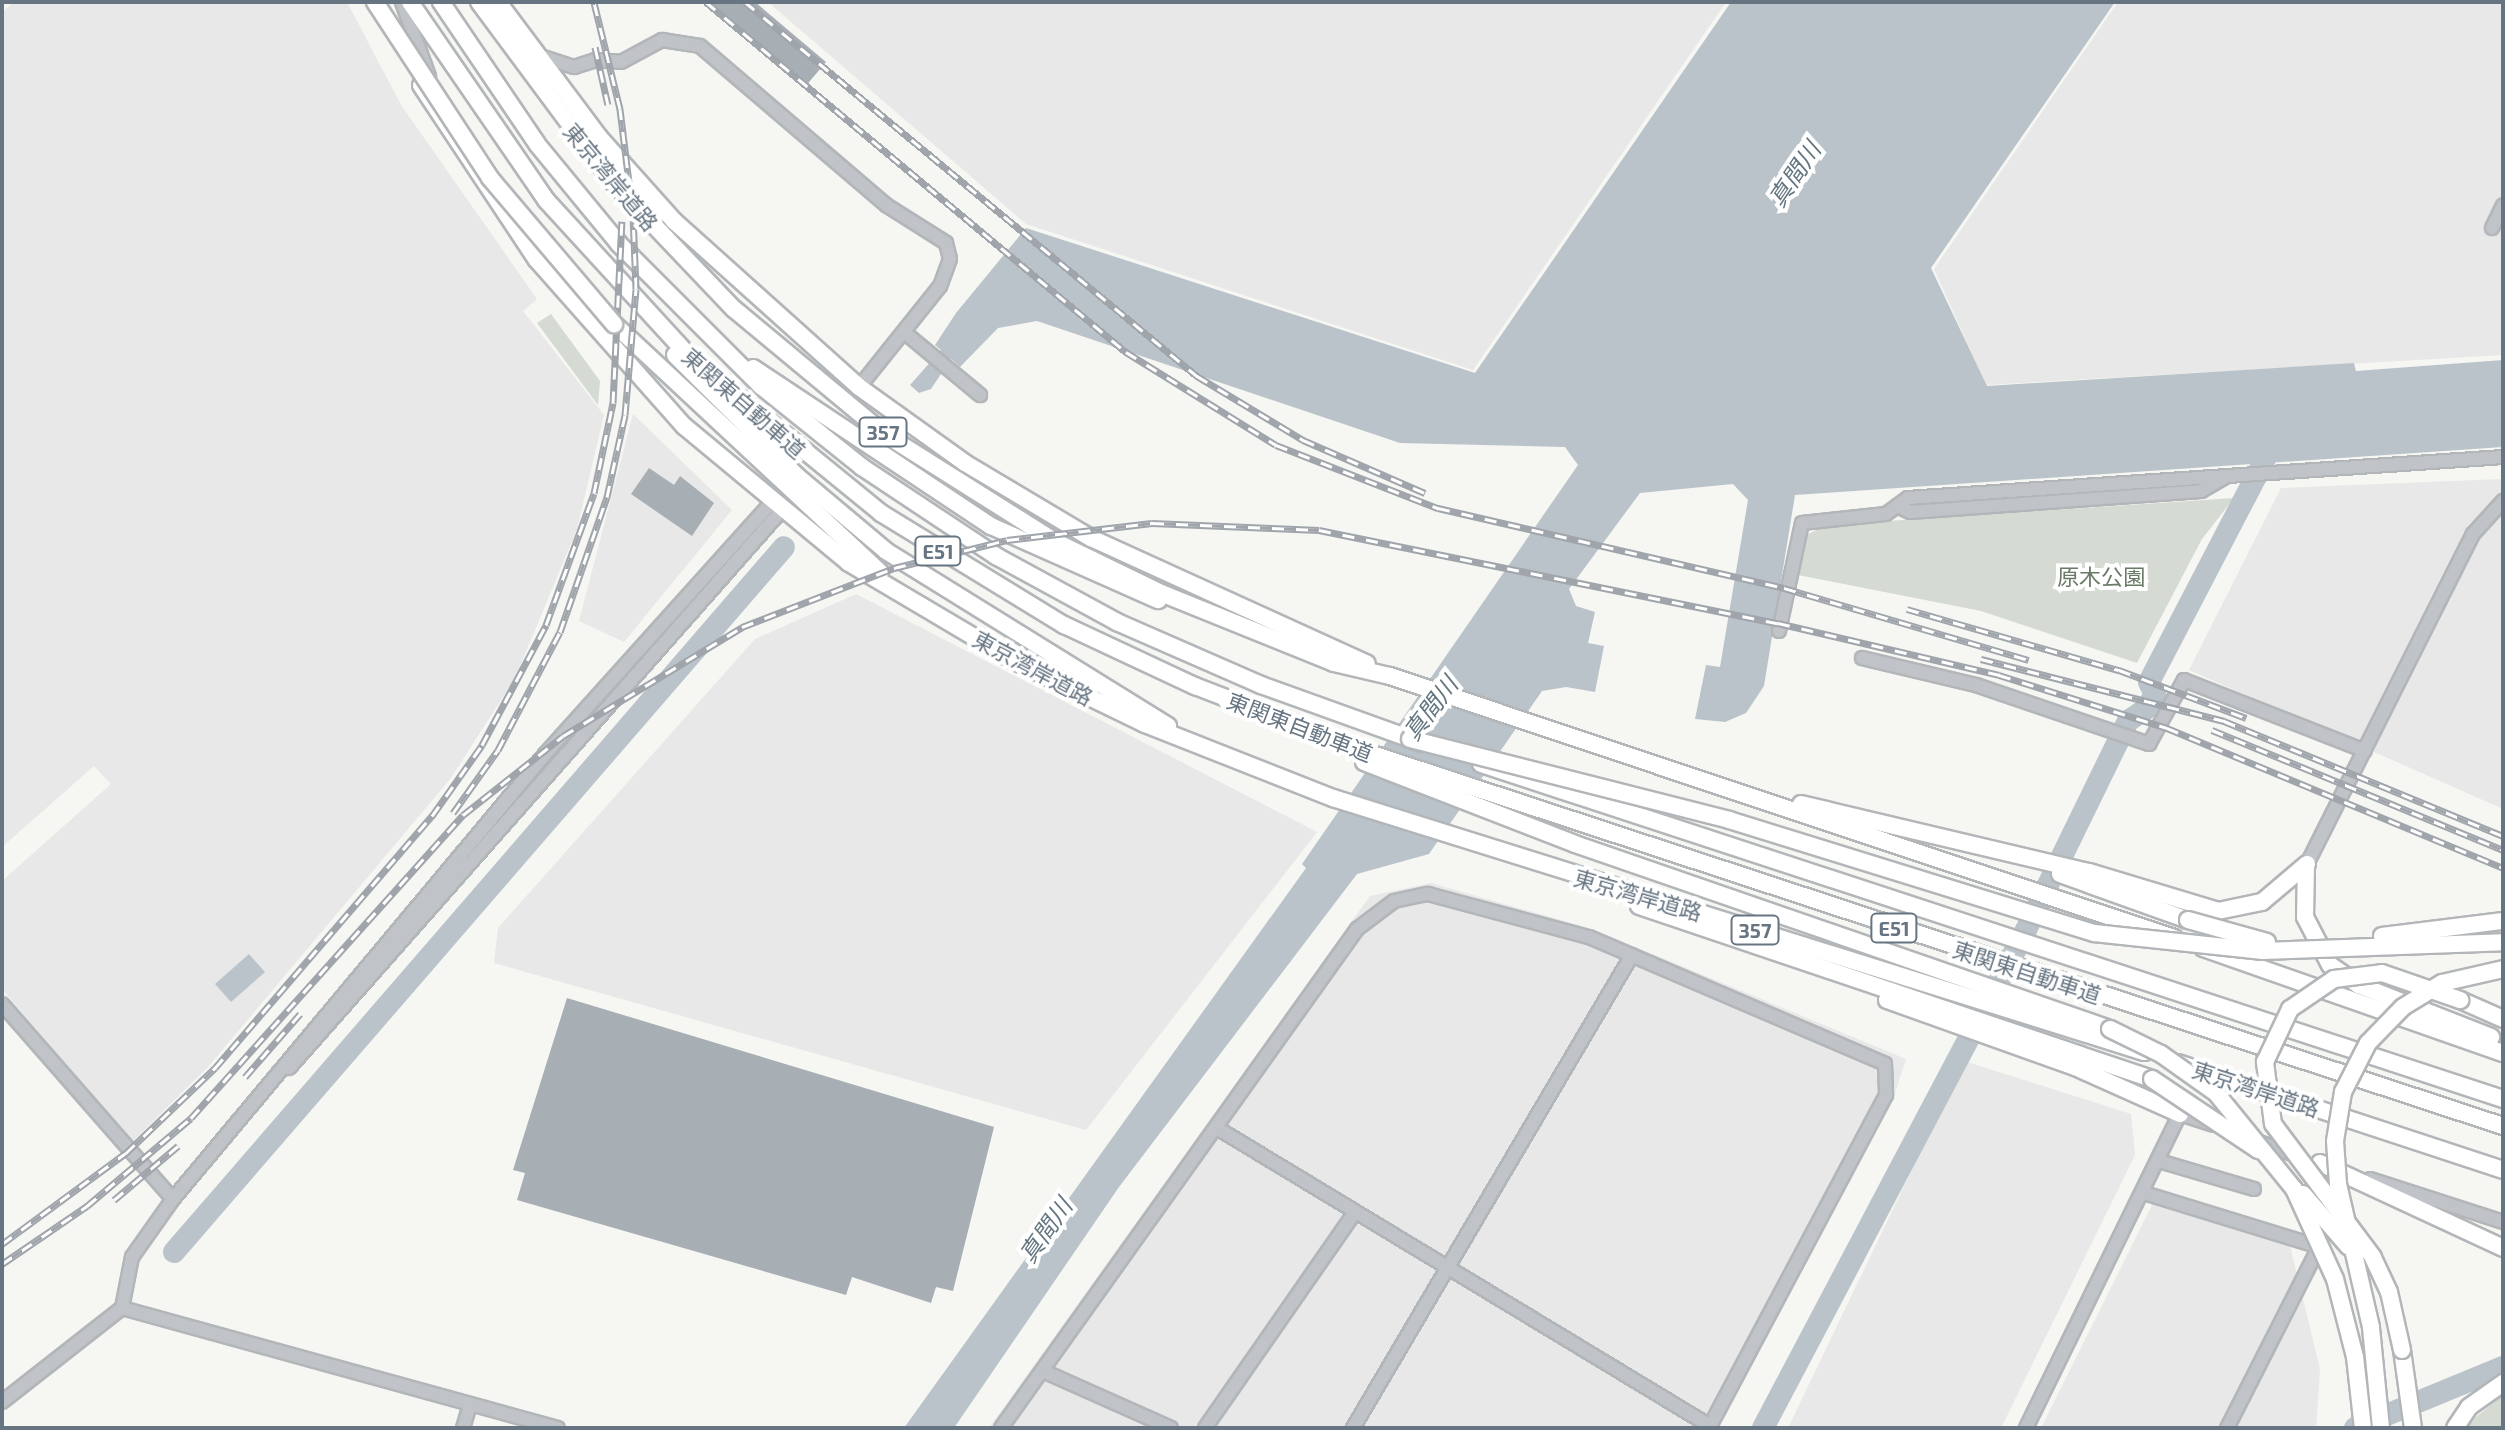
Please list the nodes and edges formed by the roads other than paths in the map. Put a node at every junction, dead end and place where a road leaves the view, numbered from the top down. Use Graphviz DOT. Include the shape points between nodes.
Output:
graph roads {
  1 [pos="376,2"];
  2 [pos="402,2"];
  3 [pos="410,2"];
  4 [pos="441,2"];
  5 [pos="479,2"];
  6 [pos="498,2"];
  7 [pos="534,53"];
  8 [pos="466,159"];
  9 [pos="2503,205"];
  10 [pos="2492,228"];
  11 [pos="638,304"];
  12 [pos="904,332"];
  13 [pos="709,338"];
  14 [pos="859,387"];
  15 [pos="980,395"];
  16 [pos="2503,457"];
  17 [pos="2503,501"];
  18 [pos="776,507"];
  19 [pos="892,585"];
  20 [pos="1206,613"];
  21 [pos="1779,631"];
  22 [pos="1319,650"];
  23 [pos="1862,658"];
  24 [pos="1287,723"];
  25 [pos="1410,739"];
  26 [pos="1199,747"];
  27 [pos="2365,751"];
  28 [pos="1717,786"];
  29 [pos="1472,846"];
  30 [pos="2307,864"];
  31 [pos="2101,882"];
  32 [pos="2503,921"];
  33 [pos="2503,942"];
  34 [pos="1632,955"];
  35 [pos="2503,969"];
  36 [pos="2,1004"];
  37 [pos="2503,1019"];
  38 [pos="2028,1042"];
  39 [pos="2503,1043"];
  40 [pos="2503,1053"];
  41 [pos="2503,1099"];
  42 [pos="2180,1114"];
  43 [pos="2503,1126"];
  44 [pos="1217,1128"];
  45 [pos="2159,1161"];
  46 [pos="2320,1163"];
  47 [pos="2503,1170"];
  48 [pos="2254,1189"];
  49 [pos="2144,1193"];
  50 [pos="173,1199"];
  51 [pos="1355,1212"];
  52 [pos="2498,1220"];
  53 [pos="2503,1248"];
  54 [pos="1446,1267"];
  55 [pos="122,1308"];
  56 [pos="2402,1350"];
  57 [pos="1043,1371"];
  58 [pos="2503,1383"];
  59 [pos="2,1402"];
  60 [pos="470,1405"];
  61 [pos="1710,1427"];
  62 [pos="463,1428"];
  63 [pos="558,1428"];
  64 [pos="1001,1428"];
  65 [pos="1171,1428"];
  66 [pos="1205,1428"];
  67 [pos="1353,1428"];
  68 [pos="2026,1428"];
  69 [pos="2227,1428"];
  70 [pos="2363,1428"];
  71 [pos="2381,1428"];
  72 [pos="2413,1428"];
  73 [pos="2455,1428"];
  1 -- 8 [label="highway, 東京湾岸道路 / 357"];
  1 -- 19 [label="highway, 東京湾岸道路 / 357, bridge" via="490,178 614,324"];
  2 -- 8 [label="street"];
  3 -- 11 [label="highway, 東関東自動車道 / E51" via="515,159"];
  4 -- 13 [label="highway, 東関東自動車道 / E51" via="544,154 656,286"];
  5 -- 20 [label="highway, 東京湾岸道路 / 357" via="611,180 734,309 886,435 1054,541"];
  6 -- 7 [label="highway, 東京湾岸道路 / 357"];
  7 -- 12 [label="street" via="574,67 595,60 621,62 675,39 719,59 851,177 946,243 944,277"];
  7 -- 14 [label="highway, 東京湾岸道路 / 357" via="674,221"];
  8 -- 18 [label="highway, 東京湾岸道路 / 357" via="608,347 684,426"];
  9 -- 10 [label="street"];
  11 -- 24 [label="highway, 東関東自動車道 / E51" via="773,430 940,553 1105,646"];
  11 -- 26 [label="highway" via="725,408 874,542"];
  12 -- 14 [label="street"];
  12 -- 15 [label="street"];
  13 -- 20 [label="highway" via="991,526 1138,595"];
  13 -- 25 [label="highway, 東関東自動車道 / E51" via="829,442 965,537 1117,622 1303,701"];
  14 -- 22 [label="highway, 東京湾岸道路 / 357" via="965,463 1091,538"];
  16 -- 21 [label="street" via="2228,475 2201,491 1910,512 1897,506 1886,514 1802,523"];
  17 -- 27 [label="street" via="2473,534"];
  18 -- 19 [label="highway, 東京湾岸道路 / 357" via="849,563"];
  18 -- 50 [label="street" via="299,1042 280,1075"];
  19 -- 26 [label="highway, 東京湾岸道路 / 357" via="1044,676"];
  20 -- 22 [label="highway, 東京湾岸道路 / 357"];
  22 -- 28 [label="highway, 東京湾岸道路 / 357"];
  23 -- 27 [label="street" via="1976,685 2149,744 2184,680"];
  24 -- 43 [label="highway, 東関東自動車道 / E51, bridge"];
  24 -- 70 [label="highway, bridge" via="1500,817 2039,1000 2131,1039 2188,1072 2260,1140 2308,1215 2350,1333"];
  25 -- 33 [label="highway, bridge" via="1729,820 2094,933 2263,951"];
  25 -- 41 [label="highway, 東関東自動車道 / E51, bridge"];
  26 -- 29 [label="highway, 東京湾岸道路 / 357"];
  27 -- 30 [label="street"];
  28 -- 31 [label="highway"];
  28 -- 40 [label="highway, 東京湾岸道路 / 357"];
  29 -- 38 [label="highway"];
  29 -- 47 [label="highway, 東京湾岸道路 / 357" via="2037,1016"];
  30 -- 31 [label="highway" via="2279,891 2233,911"];
  30 -- 39 [label="highway" via="2305,917 2330,965 2359,985"];
  31 -- 32 [label="highway, bridge" via="2225,935 2296,943"];
  34 -- 44 [label="street" via="1454,898 1428,894 1394,901 1357,929"];
  34 -- 54 [label="street"];
  34 -- 61 [label="street" via="1874,1054 1889,1071 1886,1095"];
  35 -- 71 [label="highway, bridge" via="2442,983 2403,1007 2368,1043 2343,1092 2335,1141 2338,1184 2371,1327"];
  36 -- 50 [label="street"];
  37 -- 56 [label="highway, bridge" via="2399,976 2350,974 2301,998 2268,1049 2264,1092 2273,1124 2373,1257 2389,1292"];
  38 -- 42 [label="highway"];
  38 -- 56 [label="highway, bridge" via="2152,1079 2220,1119 2305,1197 2371,1277"];
  42 -- 45 [label="street"];
  42 -- 46 [label="street"];
  44 -- 51 [label="street"];
  44 -- 57 [label="street"];
  45 -- 48 [label="street"];
  45 -- 49 [label="street"];
  46 -- 52 [label="street"];
  46 -- 53 [label="highway"];
  49 -- 68 [label="street"];
  49 -- 69 [label="street" via="2319,1247"];
  50 -- 55 [label="street" via="132,1257"];
  51 -- 54 [label="street"];
  51 -- 66 [label="street"];
  54 -- 61 [label="street"];
  54 -- 67 [label="street"];
  55 -- 59 [label="street"];
  55 -- 60 [label="street"];
  56 -- 72 [label="highway"];
  57 -- 64 [label="street"];
  57 -- 65 [label="street"];
  58 -- 73 [label="highway" via="2469,1407"];
  60 -- 62 [label="street"];
  60 -- 63 [label="street"];
}
